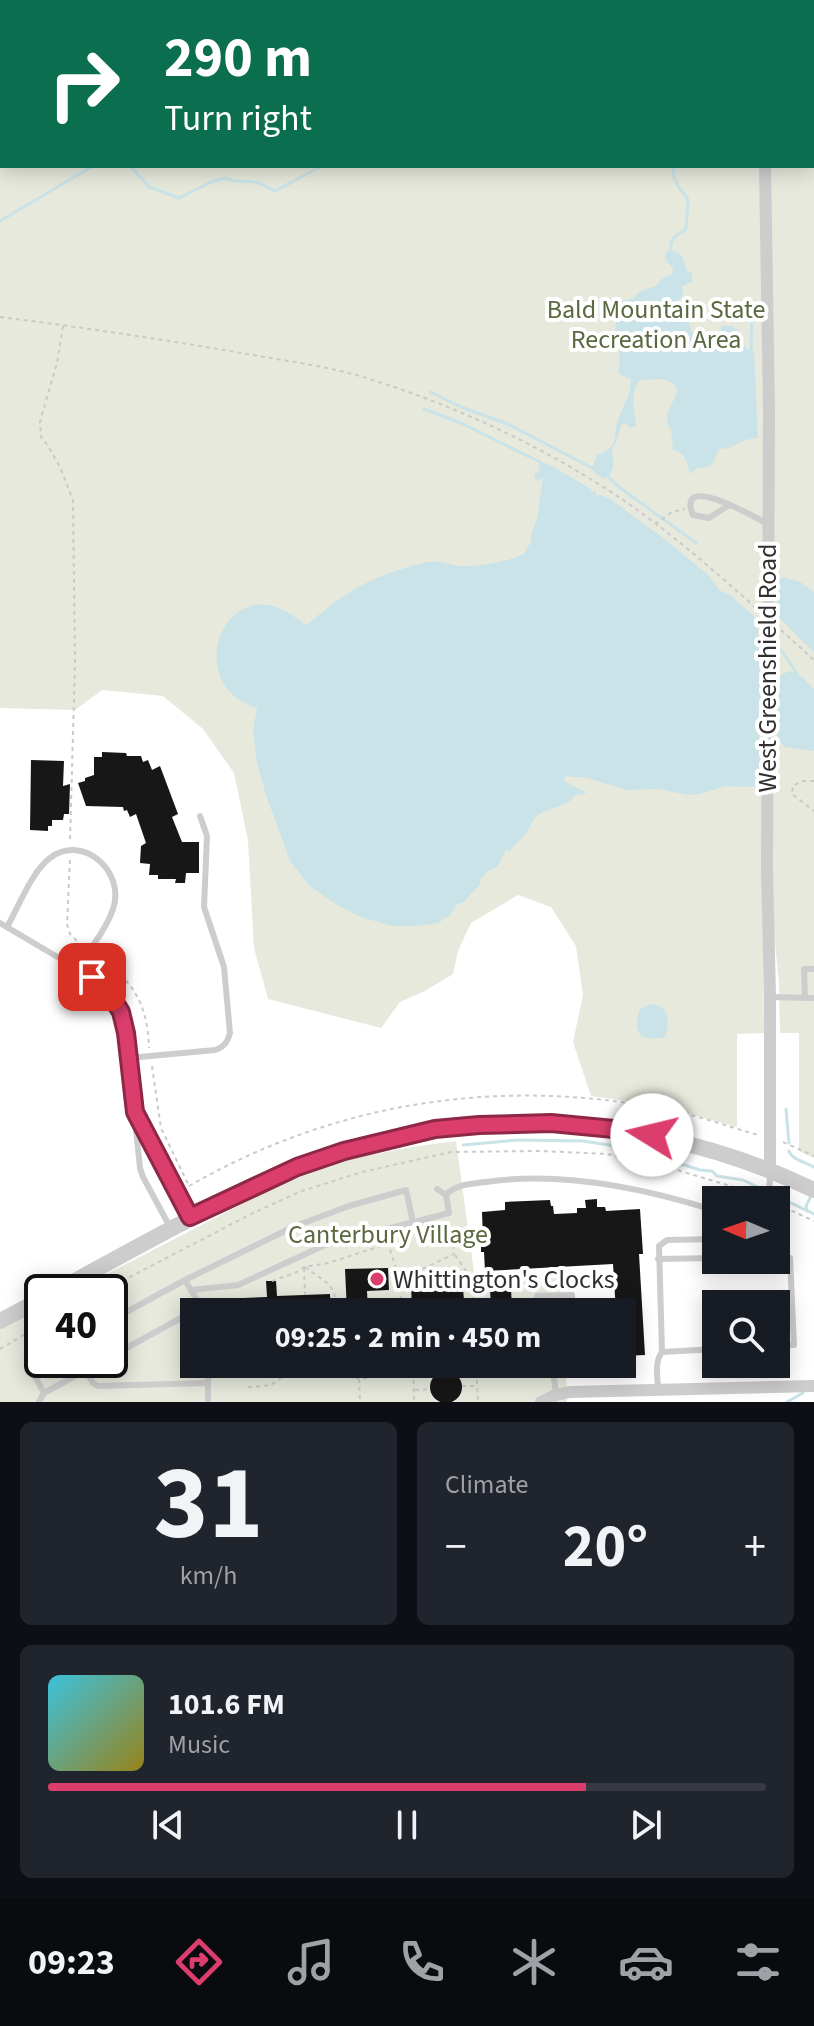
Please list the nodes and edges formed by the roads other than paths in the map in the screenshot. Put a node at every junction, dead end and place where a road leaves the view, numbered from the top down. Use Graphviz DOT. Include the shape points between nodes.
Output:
graph roads {
  1 [pos="765,168"];
  2 [pos="729,505"];
  3 [pos="768,524"];
  4 [pos="200,816"];
  5 [pos="4,925"];
  6 [pos="77,968"];
  7 [pos="814,969"];
  8 [pos="770,997"];
  9 [pos="805,998"];
  10 [pos="814,998"];
  11 [pos="129,1058"];
  12 [pos="135,1112"];
  13 [pos="770,1171"];
  14 [pos="769,1186"];
  15 [pos="437,1189"];
  16 [pos="814,1190"];
  17 [pos="446,1195"];
  18 [pos="702,1207"];
  19 [pos="190,1217"];
  20 [pos="413,1222"];
  21 [pos="170,1228"];
  22 [pos="702,1239"];
  23 [pos="702,1258"];
  24 [pos="790,1258"];
  25 [pos="658,1259"];
  26 [pos="87,1274"];
  27 [pos="185,1280"];
  28 [pos="191,1290"];
  29 [pos="195,1298"];
  30 [pos="537,1298"];
  31 [pos="572,1298"];
  32 [pos="24,1308"];
  33 [pos="128,1311"];
  34 [pos="0,1321"];
  35 [pos="180,1321"];
  36 [pos="790,1345"];
  37 [pos="128,1348"];
  38 [pos="702,1350"];
  39 [pos="662,1352"];
  40 [pos="36,1378"];
  41 [pos="71,1378"];
  42 [pos="90,1378"];
  43 [pos="208,1378"];
  44 [pos="554,1378"];
  45 [pos="208,1383"];
  46 [pos="814,1386"];
  47 [pos="44,1393"];
  48 [pos="658,1396"];
  49 [pos="555,1398"];
  50 [pos="39,1402"];
  51 [pos="208,1402"];
  52 [pos="541,1402"];
  1 -- 3 [label="street, West Greenshield Road"];
  2 -- 2 [label="lane" via="703,495 690,508 693,515 709,518"];
  2 -- 3 [label="lane"];
  3 -- 8 [label="street, West Greenshield Road"];
  4 -- 11 [label="lane" via="207,836 204,907 224,967 228,1042 215,1050"];
  5 -- 6 [label="lane"];
  5 -- 6 [label="lane" via="50,858 70,851 98,858 111,876 115,900"];
  6 -- 11 [label="lane" via="103,985 119,1006"];
  7 -- 9 [label="lane" via="804,969"];
  8 -- 9 [label="lane"];
  8 -- 13 [label="street, West Greenshield Road"];
  9 -- 10 [label="lane"];
  11 -- 12 [label="lane"];
  12 -- 19 [label="lane"];
  12 -- 21 [label="lane" via="141,1172"];
  13 -- 14 [label="lane"];
  13 -- 16 [label="street"];
  13 -- 19 [label="street" via="639,1133 551,1123 479,1125 425,1131 344,1151"];
  15 -- 17 [label="lane"];
  17 -- 18 [label="lane" via="453,1187 493,1181 550,1180 608,1185"];
  17 -- 20 [label="lane" via="449,1213"];
  19 -- 21 [label="street"];
  20 -- 27 [label="lane" via="406,1190 320,1215"];
  20 -- 28 [label="lane" via="325,1245 238,1285"];
  21 -- 26 [label="street"];
  22 -- 25 [label="lane" via="667,1240 659,1246"];
  23 -- 25 [label="lane"];
  24 -- 36 [label="lane"];
  25 -- 39 [label="lane"];
  27 -- 28 [label="lane"];
  27 -- 33 [label="lane"];
  28 -- 29 [label="lane"];
  30 -- 31 [label="lane"];
  32 -- 34 [label="street"];
  35 -- 37 [label="lane"];
  38 -- 39 [label="lane"];
  39 -- 48 [label="lane"];
  40 -- 47 [label="lane"];
  41 -- 47 [label="lane"];
  42 -- 45 [label="lane" via="98,1386"];
  43 -- 45 [label="lane"];
  44 -- 49 [label="lane"];
  45 -- 51 [label="lane"];
  46 -- 48 [label="street"];
  47 -- 50 [label="lane"];
  48 -- 49 [label="street" via="570,1392"];
  49 -- 52 [label="street"];
}
